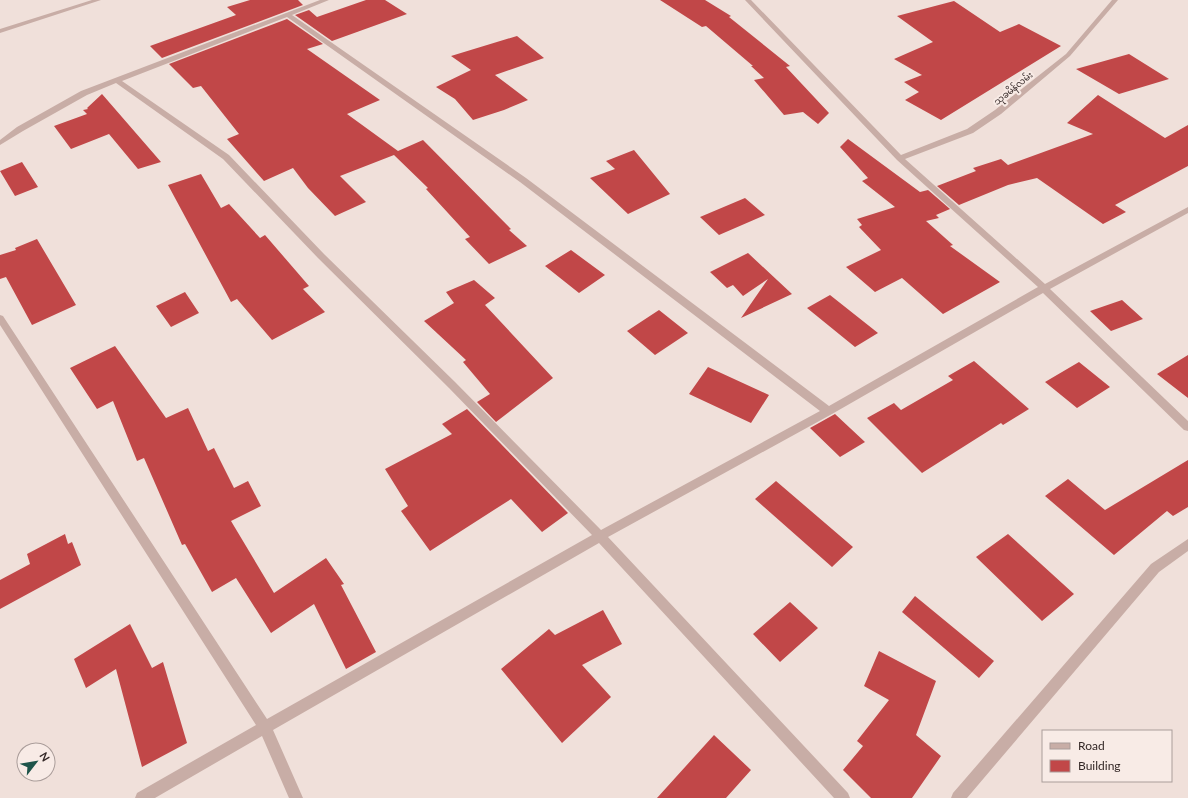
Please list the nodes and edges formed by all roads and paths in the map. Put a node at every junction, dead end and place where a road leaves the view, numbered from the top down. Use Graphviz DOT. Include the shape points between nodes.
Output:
graph roads {
  1 [pos="98,0"];
  2 [pos="326,0"];
  3 [pos="748,0"];
  4 [pos="1114,0"];
  5 [pos="288,15"];
  6 [pos="0,30"];
  7 [pos="116,80"];
  8 [pos="0,143"];
  9 [pos="900,158"];
  10 [pos="1188,210"];
  11 [pos="1044,288"];
  12 [pos="0,318"];
  13 [pos="828,411"];
  14 [pos="1188,428"];
  15 [pos="600,536"];
  16 [pos="1188,544"];
  17 [pos="265,727"];
  18 [pos="142,798"];
  19 [pos="296,798"];
  20 [pos="843,798"];
  21 [pos="958,798"];
  1 -- 6 [label="street"];
  2 -- 5 [label="street"];
  3 -- 9 [label="street"];
  4 -- 9 [label="street, သုခမိန်လမ်း" via="1068,55 998,112 970,131"];
  5 -- 7 [label="street"];
  5 -- 13 [label="street" via="522,180"];
  7 -- 8 [label="street" via="84,93"];
  7 -- 15 [label="street" via="226,157"];
  9 -- 11 [label="street"];
  10 -- 11 [label="street"];
  11 -- 13 [label="street"];
  11 -- 14 [label="street"];
  12 -- 17 [label="street"];
  13 -- 15 [label="street"];
  15 -- 17 [label="street"];
  15 -- 20 [label="street"];
  16 -- 21 [label="street" via="1155,568"];
  17 -- 18 [label="street"];
  17 -- 19 [label="street"];
}
